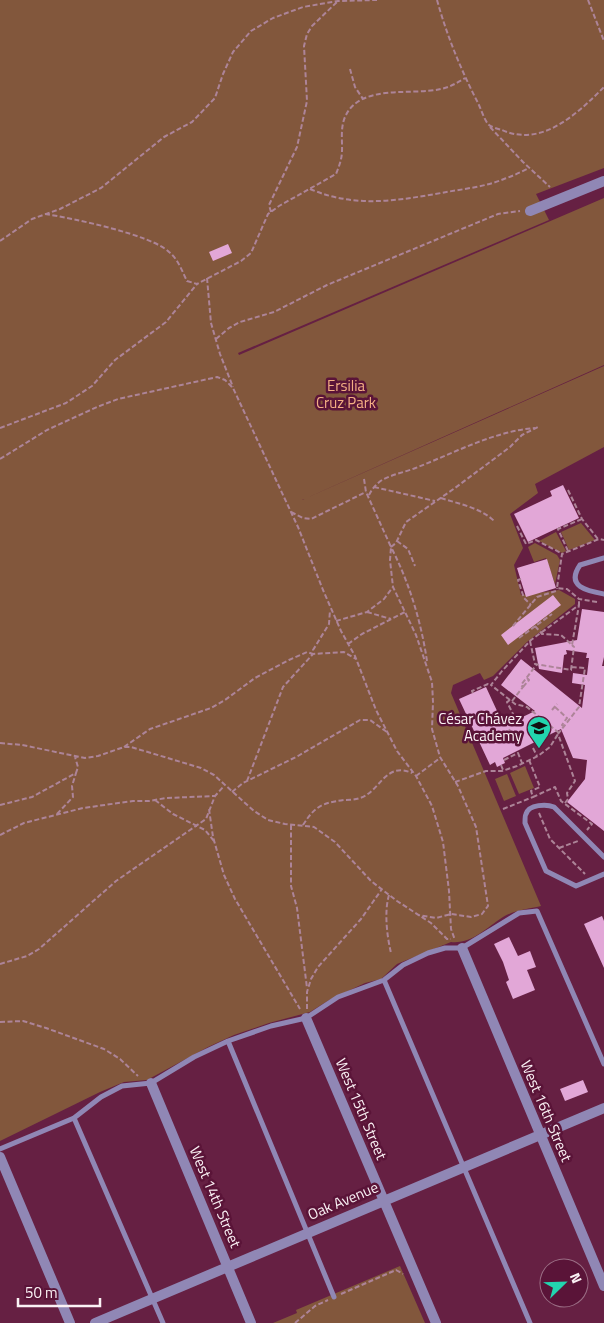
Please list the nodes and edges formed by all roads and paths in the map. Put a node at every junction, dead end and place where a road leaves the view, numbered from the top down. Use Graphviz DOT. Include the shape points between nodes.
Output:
graph roads {
  1 [pos="377,0"];
  2 [pos="437,0"];
  3 [pos="588,0"];
  4 [pos="338,1"];
  5 [pos="604,41"];
  6 [pos="350,69"];
  7 [pos="465,78"];
  8 [pos="604,87"];
  9 [pos="362,99"];
  10 [pos="488,125"];
  11 [pos="529,168"];
  12 [pos="604,175"];
  13 [pos="604,181"];
  14 [pos="550,187"];
  15 [pos="310,188"];
  16 [pos="581,189"];
  17 [pos="530,211"];
  18 [pos="271,212"];
  19 [pos="45,214"];
  20 [pos="0,242"];
  21 [pos="207,278"];
  22 [pos="198,284"];
  23 [pos="216,339"];
  24 [pos="234,388"];
  25 [pos="0,428"];
  26 [pos="0,459"];
  27 [pos="364,479"];
  28 [pos="374,487"];
  29 [pos="568,490"];
  30 [pos="366,492"];
  31 [pos="368,496"];
  32 [pos="441,498"];
  33 [pos="436,502"];
  34 [pos="291,512"];
  35 [pos="582,519"];
  36 [pos="495,522"];
  37 [pos="517,526"];
  38 [pos="599,539"];
  39 [pos="397,540"];
  40 [pos="391,546"];
  41 [pos="568,551"];
  42 [pos="562,554"];
  43 [pos="604,558"];
  44 [pos="415,566"];
  45 [pos="520,579"];
  46 [pos="393,587"];
  47 [pos="557,588"];
  48 [pos="604,594"];
  49 [pos="579,599"];
  50 [pos="531,605"];
  51 [pos="578,605"];
  52 [pos="330,608"];
  53 [pos="367,612"];
  54 [pos="405,612"];
  55 [pos="552,614"];
  56 [pos="391,619"];
  57 [pos="336,621"];
  58 [pos="513,626"];
  59 [pos="535,626"];
  60 [pos="541,633"];
  61 [pos="519,638"];
  62 [pos="530,641"];
  63 [pos="348,644"];
  64 [pos="572,645"];
  65 [pos="313,654"];
  66 [pos="356,659"];
  67 [pos="537,664"];
  68 [pos="571,666"];
  69 [pos="428,668"];
  70 [pos="491,685"];
  71 [pos="473,693"];
  72 [pos="511,701"];
  73 [pos="552,710"];
  74 [pos="516,720"];
  75 [pos="564,726"];
  76 [pos="512,729"];
  77 [pos="388,732"];
  78 [pos="506,732"];
  79 [pos="559,734"];
  80 [pos="0,743"];
  81 [pos="124,747"];
  82 [pos="533,748"];
  83 [pos="537,756"];
  84 [pos="75,757"];
  85 [pos="440,757"];
  86 [pos="504,760"];
  87 [pos="530,760"];
  88 [pos="522,763"];
  89 [pos="501,765"];
  90 [pos="503,770"];
  91 [pos="76,772"];
  92 [pos="415,775"];
  93 [pos="247,781"];
  94 [pos="455,782"];
  95 [pos="224,785"];
  96 [pos="232,792"];
  97 [pos="215,796"];
  98 [pos="533,797"];
  99 [pos="155,800"];
  100 [pos="565,803"];
  101 [pos="0,805"];
  102 [pos="537,806"];
  103 [pos="209,809"];
  104 [pos="503,809"];
  105 [pos="57,815"];
  106 [pos="290,825"];
  107 [pos="303,825"];
  108 [pos="197,826"];
  109 [pos="1,834"];
  110 [pos="215,842"];
  111 [pos="604,857"];
  112 [pos="584,874"];
  113 [pos="604,874"];
  114 [pos="382,889"];
  115 [pos="390,895"];
  116 [pos="451,914"];
  117 [pos="418,915"];
  118 [pos="458,944"];
  119 [pos="391,953"];
  120 [pos="0,964"];
  121 [pos="384,980"];
  122 [pos="308,992"];
  123 [pos="306,1018"];
  124 [pos="0,1022"];
  125 [pos="228,1041"];
  126 [pos="604,1064"];
  127 [pos="151,1083"];
  128 [pos="604,1108"];
  129 [pos="74,1118"];
  130 [pos="540,1135"];
  131 [pos="0,1150"];
  132 [pos="0,1157"];
  133 [pos="464,1167"];
  134 [pos="384,1200"];
  135 [pos="308,1233"];
  136 [pos="228,1266"];
  137 [pos="404,1275"];
  138 [pos="604,1286"];
  139 [pos="334,1297"];
  140 [pos="153,1298"];
  141 [pos="70,1323"];
  142 [pos="95,1323"];
  143 [pos="163,1323"];
  144 [pos="251,1323"];
  145 [pos="295,1323"];
  146 [pos="436,1323"];
  147 [pos="530,1323"];
  1 -- 4 [label="path"];
  2 -- 7 [label="path"];
  3 -- 5 [label="path"];
  4 -- 18 [label="path" via="307,34 304,46 307,102 297,147 269,205"];
  4 -- 19 [label="path" via="303,7 273,18 251,32 233,52 215,98 192,122 164,138 101,188"];
  6 -- 9 [label="path"];
  7 -- 9 [label="path" via="440,89 380,94"];
  7 -- 10 [label="path"];
  8 -- 10 [label="path" via="570,118 552,129 529,136 508,133"];
  9 -- 15 [label="path" via="345,117 342,158 336,174"];
  10 -- 11 [label="path"];
  11 -- 14 [label="path"];
  11 -- 15 [label="path" via="504,180 414,199 343,199"];
  12 -- 16 [label="street"];
  13 -- 16 [label="street"];
  15 -- 18 [label="path"];
  16 -- 17 [label="street"];
  17 -- 23 [label="path" via="498,214 447,234 327,285 274,312 240,322"];
  18 -- 21 [label="path" via="251,253"];
  19 -- 20 [label="path" via="32,219"];
  19 -- 22 [label="path" via="97,225 159,244 170,252 187,281"];
  21 -- 22 [label="path"];
  21 -- 23 [label="path"];
  22 -- 25 [label="path" via="166,322 115,360 92,386 66,403"];
  23 -- 24 [label="path"];
  24 -- 26 [label="path" via="217,377 118,399 47,430"];
  24 -- 34 [label="path"];
  27 -- 30 [label="path"];
  28 -- 31 [label="path"];
  28 -- 32 [label="path" via="380,481 466,447 518,429 538,428 522,435"];
  28 -- 33 [label="path"];
  29 -- 35 [label="path"];
  30 -- 31 [label="path"];
  30 -- 34 [label="path" via="311,519"];
  31 -- 40 [label="path"];
  32 -- 33 [label="path"];
  32 -- 36 [label="path" via="478,511"];
  33 -- 39 [label="path" via="406,522"];
  34 -- 52 [label="path"];
  35 -- 38 [label="path"];
  35 -- 41 [label="path" via="558,529"];
  37 -- 42 [label="path" via="526,544 536,540"];
  39 -- 40 [label="path"];
  39 -- 44 [label="path" via="408,549"];
  40 -- 46 [label="path"];
  40 -- 69 [label="path" via="416,611"];
  43 -- 48 [label="lane" via="580,565 576,580 585,591"];
  45 -- 50 [label="path" via="524,598"];
  46 -- 53 [label="path"];
  46 -- 54 [label="path"];
  47 -- 50 [label="path" via="537,597"];
  49 -- 51 [label="path"];
  50 -- 58 [label="path"];
  51 -- 60 [label="path"];
  51 -- 64 [label="path"];
  52 -- 57 [label="path"];
  52 -- 65 [label="path" via="329,624"];
  53 -- 56 [label="path"];
  53 -- 57 [label="path"];
  54 -- 56 [label="path"];
  54 -- 69 [label="path"];
  55 -- 59 [label="path"];
  56 -- 63 [label="path"];
  57 -- 63 [label="path"];
  59 -- 60 [label="path"];
  59 -- 61 [label="path"];
  60 -- 62 [label="path"];
  60 -- 64 [label="path" via="561,635"];
  62 -- 67 [label="path"];
  62 -- 70 [label="path"];
  63 -- 66 [label="path"];
  64 -- 68 [label="path"];
  65 -- 66 [label="path" via="344,652"];
  65 -- 81 [label="path" via="307,652 289,660 211,708 150,729"];
  65 -- 93 [label="path" via="283,687"];
  66 -- 77 [label="path"];
  67 -- 68 [label="path" via="571,670"];
  67 -- 72 [label="path"];
  68 -- 79 [label="path" via="585,668 584,685 579,707"];
  69 -- 85 [label="path" via="432,682 432,728"];
  70 -- 71 [label="path" via="472,690"];
  70 -- 72 [label="path"];
  72 -- 74 [label="path" via="507,702"];
  72 -- 79 [label="path" via="527,707"];
  73 -- 75 [label="path" via="556,706 567,718"];
  76 -- 78 [label="path"];
  77 -- 92 [label="path"];
  77 -- 93 [label="path" via="370,720 360,720"];
  79 -- 83 [label="path" via="550,747"];
  79 -- 100 [label="path" via="575,781"];
  80 -- 84 [label="path" via="22,744"];
  81 -- 84 [label="path" via="98,756"];
  81 -- 95 [label="path" via="142,749 201,768"];
  82 -- 83 [label="path"];
  83 -- 87 [label="path"];
  84 -- 91 [label="path"];
  85 -- 92 [label="path"];
  85 -- 94 [label="path"];
  86 -- 88 [label="path" via="518,754"];
  87 -- 88 [label="path"];
  87 -- 98 [label="path" via="540,787 531,791"];
  88 -- 90 [label="path"];
  89 -- 90 [label="path"];
  90 -- 94 [label="path" via="486,771"];
  91 -- 101 [label="path" via="32,797"];
  91 -- 105 [label="path" via="73,797"];
  92 -- 107 [label="path" via="405,770 395,771 360,798 320,806 311,812"];
  92 -- 116 [label="path" via="432,806 443,842"];
  93 -- 96 [label="path"];
  94 -- 116 [label="path" via="476,827 488,906 482,914 470,918"];
  95 -- 96 [label="path"];
  95 -- 97 [label="path"];
  96 -- 106 [label="path" via="268,820"];
  97 -- 99 [label="path"];
  97 -- 103 [label="path"];
  98 -- 102 [label="path"];
  98 -- 104 [label="path"];
  99 -- 105 [label="path" via="83,808"];
  99 -- 108 [label="path"];
  102 -- 111 [label="lane" via="554,807"];
  102 -- 112 [label="path" via="550,839"];
  102 -- 113 [label="lane" via="528,810 525,822 546,871 576,886"];
  103 -- 108 [label="path" via="206,819"];
  103 -- 110 [label="path"];
  105 -- 109 [label="path" via="24,823"];
  106 -- 107 [label="path"];
  106 -- 122 [label="path" via="291,886"];
  107 -- 114 [label="path" via="314,827 334,842"];
  108 -- 110 [label="path"];
  108 -- 120 [label="path" via="116,881 39,949"];
  110 -- 123 [label="path" via="235,899"];
  114 -- 115 [label="path"];
  114 -- 122 [label="path" via="318,967"];
  115 -- 117 [label="path"];
  115 -- 119 [label="path" via="387,903"];
  116 -- 117 [label="path" via="436,918"];
  116 -- 118 [label="path" via="451,929"];
  117 -- 118 [label="path"];
  118 -- 121 [label="lane" via="403,965"];
  118 -- 126 [label="lane" via="520,913 537,911"];
  118 -- 130 [label="street, West 16th Street"];
  121 -- 123 [label="lane" via="338,997"];
  121 -- 133 [label="lane"];
  122 -- 123 [label="path"];
  123 -- 125 [label="lane"];
  123 -- 134 [label="street, West 15th Street"];
  124 -- 127 [label="path" via="23,1021 104,1048 141,1080"];
  125 -- 127 [label="lane"];
  125 -- 135 [label="lane"];
  127 -- 129 [label="lane" via="122,1086"];
  127 -- 136 [label="street, West 14th Street"];
  128 -- 130 [label="street, Oak Avenue"];
  129 -- 131 [label="lane"];
  129 -- 140 [label="lane"];
  130 -- 133 [label="street, Oak Avenue"];
  130 -- 138 [label="street, West 16th Street"];
  132 -- 141 [label="street"];
  133 -- 134 [label="street, Oak Avenue"];
  133 -- 147 [label="lane"];
  134 -- 135 [label="street, Oak Avenue"];
  134 -- 146 [label="street, West 15th Street"];
  135 -- 136 [label="street, Oak Avenue"];
  135 -- 139 [label="lane"];
  136 -- 140 [label="street, Oak Avenue"];
  136 -- 144 [label="street, West 14th Street"];
  137 -- 139 [label="path" via="396,1270"];
  139 -- 145 [label="path" via="315,1306"];
  140 -- 142 [label="street, Oak Avenue"];
  140 -- 143 [label="lane"];
}
